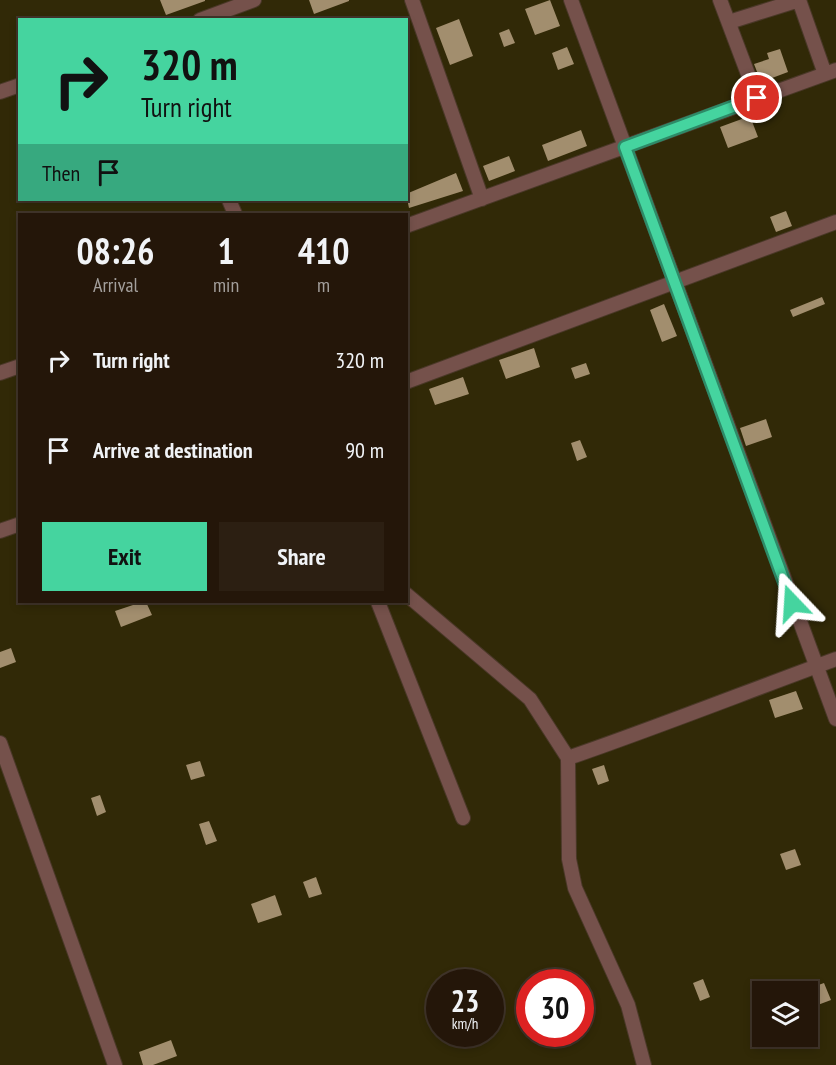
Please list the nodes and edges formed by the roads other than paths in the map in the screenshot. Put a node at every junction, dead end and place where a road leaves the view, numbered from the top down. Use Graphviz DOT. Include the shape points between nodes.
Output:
graph roads {
  1 [pos="254,0"];
  2 [pos="412,0"];
  3 [pos="571,0"];
  4 [pos="720,0"];
  5 [pos="799,0"];
  6 [pos="205,18"];
  7 [pos="729,22"];
  8 [pos="831,72"];
  9 [pos="18,86"];
  10 [pos="0,92"];
  11 [pos="757,98"];
  12 [pos="625,147"];
  13 [pos="482,199"];
  14 [pos="836,222"];
  15 [pos="408,225"];
  16 [pos="674,282"];
  17 [pos="18,367"];
  18 [pos="0,373"];
  19 [pos="408,381"];
  20 [pos="18,525"];
  21 [pos="0,531"];
  22 [pos="408,596"];
  23 [pos="378,603"];
  24 [pos="836,659"];
  25 [pos="816,667"];
  26 [pos="836,719"];
  27 [pos="0,743"];
  28 [pos="568,758"];
  29 [pos="463,818"];
  30 [pos="115,1065"];
  31 [pos="644,1065"];
  1 -- 6 [label="street"];
  2 -- 13 [label="street"];
  3 -- 12 [label="street"];
  4 -- 7 [label="street"];
  5 -- 7 [label="street"];
  5 -- 8 [label="street"];
  7 -- 11 [label="street"];
  8 -- 11 [label="street"];
  9 -- 10 [label="street"];
  11 -- 12 [label="street"];
  12 -- 13 [label="street"];
  12 -- 16 [label="street"];
  13 -- 15 [label="street"];
  14 -- 16 [label="street"];
  16 -- 19 [label="street"];
  16 -- 25 [label="street"];
  17 -- 18 [label="street"];
  20 -- 21 [label="street"];
  22 -- 28 [label="street" via="530,699"];
  23 -- 29 [label="street"];
  24 -- 25 [label="street"];
  25 -- 26 [label="street"];
  25 -- 28 [label="street"];
  27 -- 30 [label="street"];
  28 -- 31 [label="street" via="569,860 575,888 628,1005"];
}
